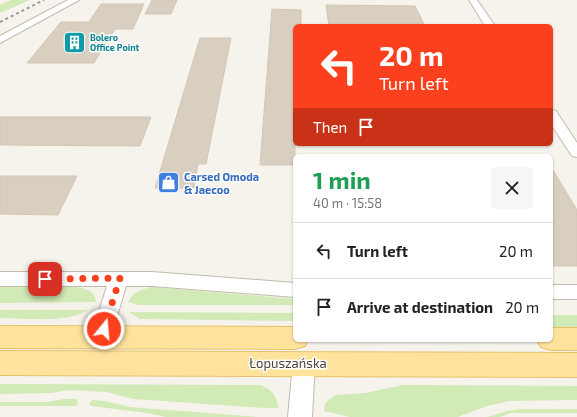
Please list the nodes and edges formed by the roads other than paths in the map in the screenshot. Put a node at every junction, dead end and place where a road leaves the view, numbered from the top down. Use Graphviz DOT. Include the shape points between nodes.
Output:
graph roads {
  1 [pos="76,0"];
  2 [pos="473,0"];
  3 [pos="489,24"];
  4 [pos="0,40"];
  5 [pos="553,117"];
  6 [pos="577,153"];
  7 [pos="120,278"];
  8 [pos="0,279"];
  9 [pos="293,290"];
  10 [pos="553,292"];
  11 [pos="577,292"];
  12 [pos="102,337"];
  13 [pos="0,338"];
  14 [pos="553,339"];
  15 [pos="577,340"];
  16 [pos="299,351"];
  17 [pos="0,362"];
  18 [pos="577,365"];
  19 [pos="300,417"];
  1 -- 4 [label="street"];
  2 -- 3 [label="street"];
  5 -- 6 [label="street"];
  7 -- 8 [label="street"];
  7 -- 9 [label="street"];
  7 -- 12 [label="street"];
  10 -- 11 [label="street"];
  12 -- 13 [label="main road, Łopuszańska"];
  12 -- 16 [label="main road, Łopuszańska"];
  14 -- 15 [label="main road"];
  16 -- 17 [label="main road, Łopuszańska"];
  16 -- 18 [label="main road, Łopuszańska"];
  16 -- 19 [label="street"];
}
